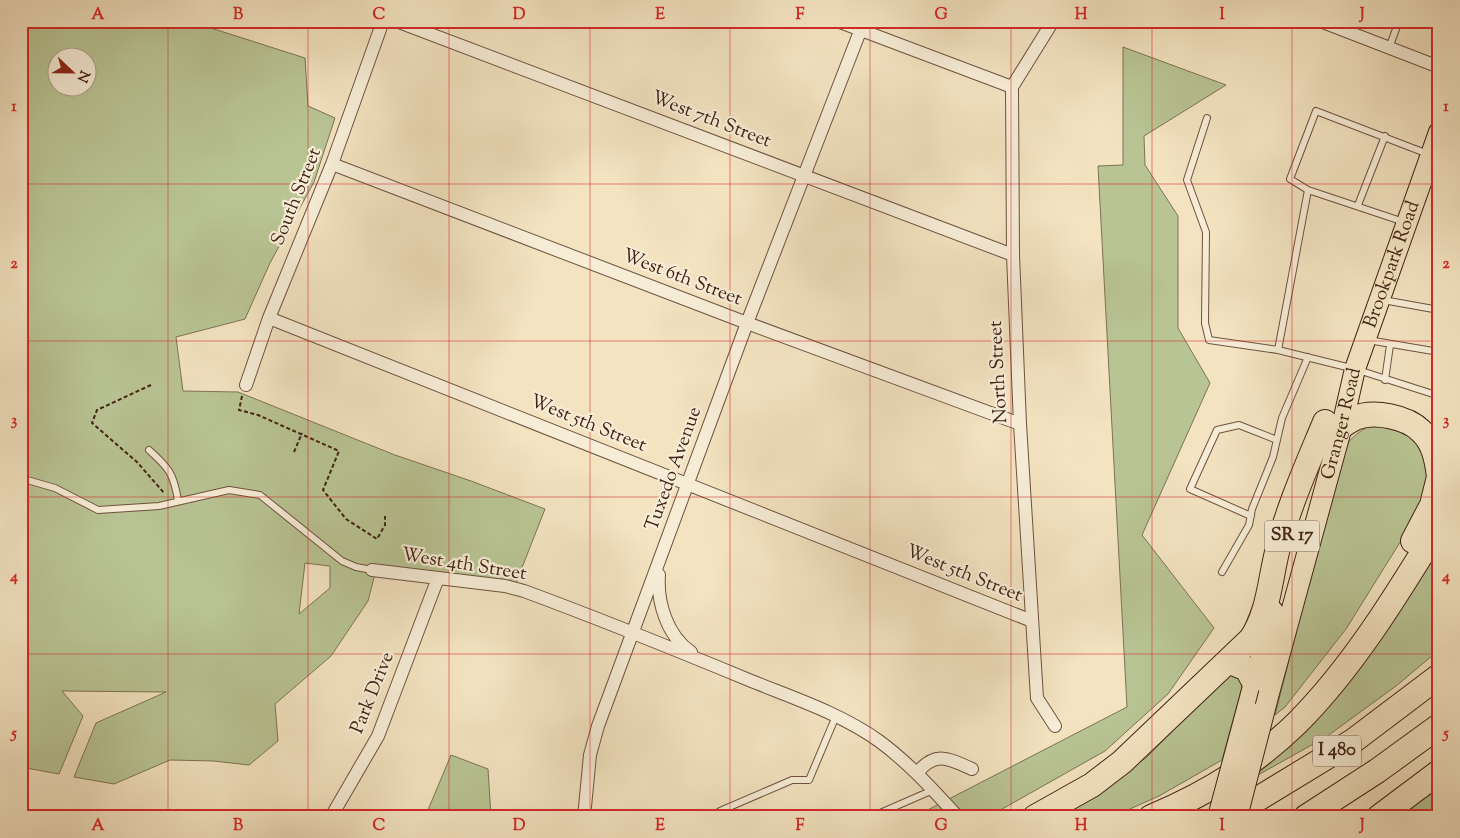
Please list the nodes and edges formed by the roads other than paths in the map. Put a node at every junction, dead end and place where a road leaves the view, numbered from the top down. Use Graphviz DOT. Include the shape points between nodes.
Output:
graph roads {
  1 [pos="382,21"];
  2 [pos="396,21"];
  3 [pos="837,21"];
  4 [pos="1320,21"];
  5 [pos="1399,21"];
  6 [pos="1053,22"];
  7 [pos="862,26"];
  8 [pos="1389,48"];
  9 [pos="1439,67"];
  10 [pos="1012,87"];
  11 [pos="1207,118"];
  12 [pos="1385,136"];
  13 [pos="1435,145"];
  14 [pos="332,164"];
  15 [pos="805,176"];
  16 [pos="1308,190"];
  17 [pos="1358,205"];
  18 [pos="1405,223"];
  19 [pos="1013,255"];
  20 [pos="1378,299"];
  21 [pos="1439,310"];
  22 [pos="269,318"];
  23 [pos="747,323"];
  24 [pos="1364,340"];
  25 [pos="1390,345"];
  26 [pos="1278,350"];
  27 [pos="1439,352"];
  28 [pos="1308,357"];
  29 [pos="1355,369"];
  30 [pos="1385,380"];
  31 [pos="244,387"];
  32 [pos="1433,394"];
  33 [pos="1020,424"];
  34 [pos="1334,424"];
  35 [pos="1277,440"];
  36 [pos="149,450"];
  37 [pos="1439,477"];
  38 [pos="689,484"];
  39 [pos="21,494"];
  40 [pos="178,502"];
  41 [pos="1251,516"];
  42 [pos="1439,526"];
  43 [pos="661,560"];
  44 [pos="372,570"];
  45 [pos="1222,572"];
  46 [pos="438,578"];
  47 [pos="1032,620"];
  48 [pos="634,632"];
  49 [pos="1356,651"];
  50 [pos="703,661"];
  51 [pos="1230,662"];
  52 [pos="1439,676"];
  53 [pos="1262,688"];
  54 [pos="836,716"];
  55 [pos="1055,726"];
  56 [pos="1439,726"];
  57 [pos="972,769"];
  58 [pos="1439,772"];
  59 [pos="917,773"];
  60 [pos="933,790"];
  61 [pos="331,817"];
  62 [pos="584,817"];
  63 [pos="722,817"];
  64 [pos="871,817"];
  65 [pos="958,817"];
  66 [pos="1035,817"];
  67 [pos="1151,817"];
  68 [pos="1218,817"];
  69 [pos="1228,817"];
  70 [pos="1237,817"];
  71 [pos="1306,817"];
  72 [pos="1379,817"];
  1 -- 14 [label="street, South Street"];
  2 -- 15 [label="street, West 7th Street"];
  3 -- 7 [label="street"];
  4 -- 8 [label="street"];
  5 -- 8 [label="lane"];
  6 -- 10 [label="street"];
  7 -- 10 [label="street"];
  7 -- 15 [label="street, Tuxedo Avenue"];
  8 -- 9 [label="street"];
  10 -- 19 [label="street, North Street"];
  11 -- 26 [label="lane" via="1188,180 1206,232 1205,323 1208,340"];
  12 -- 13 [label="lane"];
  12 -- 16 [label="lane" via="1316,111 1290,179"];
  12 -- 17 [label="lane"];
  13 -- 18 [label="main road, Brookpark Road / SR 17"];
  14 -- 22 [label="street, South Street"];
  14 -- 23 [label="street, West 6th Street"];
  15 -- 19 [label="street, West 7th Street"];
  15 -- 23 [label="street, Tuxedo Avenue"];
  16 -- 17 [label="lane"];
  16 -- 26 [label="lane"];
  17 -- 18 [label="lane"];
  18 -- 20 [label="main road, Brookpark Road / SR 17"];
  19 -- 33 [label="street, North Street"];
  20 -- 21 [label="lane"];
  20 -- 24 [label="main road, Brookpark Road / SR 17"];
  22 -- 31 [label="street, South Street"];
  22 -- 38 [label="street, West 5th Street"];
  23 -- 33 [label="street, West 6th Street"];
  23 -- 38 [label="street, Tuxedo Avenue"];
  24 -- 25 [label="lane"];
  24 -- 29 [label="main road, Brookpark Road / SR 17"];
  25 -- 27 [label="lane"];
  25 -- 30 [label="lane"];
  26 -- 28 [label="lane"];
  28 -- 29 [label="lane"];
  28 -- 35 [label="lane" via="1282,418"];
  29 -- 30 [label="lane"];
  29 -- 34 [label="main road, Granger Road / SR 17" via="1334,402"];
  30 -- 32 [label="lane"];
  33 -- 47 [label="street, North Street"];
  34 -- 37 [label="highway" via="1366,415 1380,415 1408,423 1421,430 1434,450"];
  34 -- 51 [label="highway" via="1288,515 1259,625"];
  34 -- 53 [label="main road, Granger Road / SR 17"];
  35 -- 41 [label="lane"];
  35 -- 41 [label="lane" via="1239,425 1217,430 1190,489"];
  36 -- 40 [label="lane" via="173,476"];
  37 -- 49 [label="highway" via="1426,519 1371,609"];
  38 -- 43 [label="street, Tuxedo Avenue"];
  38 -- 47 [label="street, West 5th Street"];
  39 -- 40 [label="lane" via="26,480 55,488 98,510"];
  40 -- 44 [label="lane" via="229,490 260,495 342,561"];
  41 -- 45 [label="lane" via="1249,526"];
  42 -- 49 [label="highway"];
  43 -- 48 [label="street, Tuxedo Avenue"];
  43 -- 50 [label="street" via="659,598 664,616 686,650"];
  44 -- 46 [label="street, West 4th Street"];
  46 -- 48 [label="street, West 4th Street" via="506,586"];
  46 -- 61 [label="street, Park Drive" via="378,736"];
  47 -- 55 [label="street, North Street" via="1037,698"];
  48 -- 50 [label="street"];
  48 -- 62 [label="street, Tuxedo Avenue" via="590,755"];
  49 -- 67 [label="highway" via="1311,707 1262,754 1220,782"];
  50 -- 54 [label="street"];
  51 -- 53 [label="highway" via="1247,669"];
  51 -- 66 [label="highway" via="1122,762 1092,785"];
  52 -- 69 [label="highway, I 480" via="1353,741"];
  53 -- 68 [label="main road, Granger Road / SR 17, bridge" via="1247,709"];
  53 -- 70 [label="main road, Granger Road / SR 17, bridge"];
  54 -- 59 [label="street" via="877,740"];
  54 -- 63 [label="lane" via="809,780 792,780 720,811"];
  56 -- 71 [label="highway, I 480"];
  57 -- 59 [label="street" via="941,758 931,760"];
  58 -- 72 [label="highway"];
  59 -- 60 [label="street"];
  60 -- 64 [label="lane"];
  60 -- 65 [label="street"];
}
